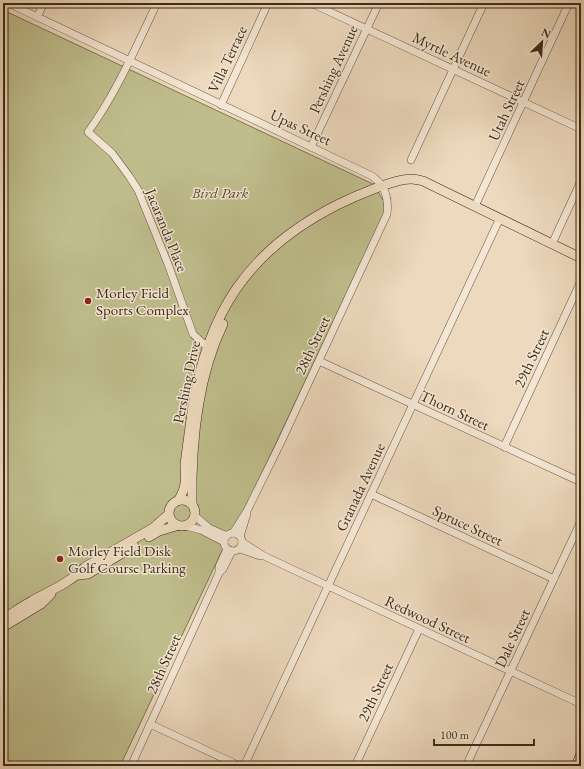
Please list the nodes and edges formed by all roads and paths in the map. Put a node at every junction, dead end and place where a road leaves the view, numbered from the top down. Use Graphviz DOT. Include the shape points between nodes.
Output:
graph roads {
  1 [pos="8,3"];
  2 [pos="44,3"];
  3 [pos="157,3"];
  4 [pos="268,3"];
  5 [pos="311,3"];
  6 [pos="379,3"];
  7 [pos="484,3"];
  8 [pos="570,3"];
  9 [pos="37,17"];
  10 [pos="367,28"];
  11 [pos="130,61"];
  12 [pos="454,69"];
  13 [pos="524,102"];
  14 [pos="221,105"];
  15 [pos="581,129"];
  16 [pos="311,147"];
  17 [pos="411,160"];
  18 [pos="581,181"];
  19 [pos="383,187"];
  20 [pos="475,206"];
  21 [pos="500,218"];
  22 [pos="278,244"];
  23 [pos="552,244"];
  24 [pos="581,258"];
  25 [pos="581,281"];
  26 [pos="206,346"];
  27 [pos="319,361"];
  28 [pos="413,404"];
  29 [pos="197,422"];
  30 [pos="504,447"];
  31 [pos="581,482"];
  32 [pos="371,494"];
  33 [pos="179,500"];
  34 [pos="192,504"];
  35 [pos="247,511"];
  36 [pos="168,515"];
  37 [pos="195,516"];
  38 [pos="581,521"];
  39 [pos="176,526"];
  40 [pos="186,526"];
  41 [pos="241,539"];
  42 [pos="229,542"];
  43 [pos="240,549"];
  44 [pos="264,556"];
  45 [pos="78,575"];
  46 [pos="554,579"];
  47 [pos="329,587"];
  48 [pos="56,589"];
  49 [pos="3,620"];
  50 [pos="3,627"];
  51 [pos="419,629"];
  52 [pos="511,672"];
  53 [pos="581,704"];
  54 [pos="150,724"];
  55 [pos="581,754"];
  56 [pos="131,766"];
  57 [pos="240,766"];
  58 [pos="244,766"];
  59 [pos="355,766"];
  60 [pos="466,766"];
  61 [pos="576,766"];
  1 -- 9 [label="street, Upas Street"];
  2 -- 9 [label="street"];
  3 -- 11 [label="street"];
  4 -- 14 [label="street, Villa Terrace"];
  5 -- 10 [label="street, Myrtle Avenue"];
  6 -- 10 [label="street, Pershing Avenue"];
  7 -- 12 [label="street"];
  8 -- 13 [label="street, Utah Street"];
  9 -- 11 [label="street, Upas Street"];
  10 -- 12 [label="street, Myrtle Avenue"];
  10 -- 16 [label="street, Pershing Avenue"];
  11 -- 14 [label="street, Upas Street"];
  11 -- 26 [label="street, Jacaranda Place" via="104,111 88,132 112,153 138,190 190,328 198,341"];
  12 -- 13 [label="street, Myrtle Avenue"];
  12 -- 17 [label="street"];
  13 -- 15 [label="street, Myrtle Avenue"];
  13 -- 20 [label="street, Utah Street"];
  14 -- 16 [label="street, Upas Street"];
  16 -- 19 [label="street, Upas Street" via="372,176"];
  18 -- 23 [label="street"];
  19 -- 20 [label="main road" via="403,180 417,180"];
  19 -- 22 [label="main road, Pershing Drive" via="325,211"];
  19 -- 27 [label="street, 28th Street" via="388,201 387,214"];
  20 -- 21 [label="main road"];
  21 -- 23 [label="main road"];
  21 -- 28 [label="street, Granada Avenue"];
  22 -- 26 [label="main road, Pershing Drive" via="268,251 244,278 222,312"];
  22 -- 29 [label="main road, Pershing Drive" via="242,289 219,332 208,365"];
  23 -- 24 [label="main road"];
  25 -- 30 [label="street, 29th Street"];
  26 -- 29 [label="main road" via="208,352 200,384"];
  26 -- 33 [label="main road, Pershing Drive" via="197,383 185,484"];
  27 -- 28 [label="street, Thorn Street"];
  27 -- 35 [label="street, 28th Street"];
  28 -- 30 [label="street, Thorn Street"];
  28 -- 32 [label="street, Granada Avenue"];
  29 -- 34 [label="main road, Pershing Drive" via="191,474"];
  30 -- 31 [label="street, Thorn Street"];
  32 -- 46 [label="street, Spruce Street"];
  32 -- 47 [label="street, Granada Avenue"];
  33 -- 34 [label="main road"];
  33 -- 36 [label="main road" via="172,504"];
  34 -- 37 [label="main road"];
  35 -- 41 [label="street, 28th Street"];
  35 -- 42 [label="street, 28th Street"];
  36 -- 39 [label="main road"];
  36 -- 45 [label="main road" via="153,528 85,567"];
  37 -- 40 [label="main road" via="192,523"];
  37 -- 42 [label="street"];
  38 -- 46 [label="street, Dale Street"];
  39 -- 40 [label="main road"];
  39 -- 45 [label="main road" via="159,531 88,574"];
  40 -- 42 [label="street"];
  41 -- 42 [label="street, Redwood Street"];
  41 -- 43 [label="street, 28th Street"];
  41 -- 44 [label="street, Redwood Street"];
  42 -- 43 [label="street"];
  42 -- 54 [label="street, 28th Street" via="219,573"];
  43 -- 44 [label="street, Redwood Street"];
  44 -- 47 [label="street, Redwood Street"];
  45 -- 48 [label="main road"];
  46 -- 52 [label="street, Dale Street"];
  47 -- 51 [label="street, Redwood Street"];
  47 -- 58 [label="street, Granada Avenue"];
  48 -- 49 [label="main road" via="33,600"];
  48 -- 50 [label="main road" via="41,604"];
  51 -- 52 [label="street, Redwood Street"];
  51 -- 59 [label="street, 29th Street"];
  52 -- 53 [label="street, Redwood Street"];
  52 -- 60 [label="street, Dale Street"];
  54 -- 56 [label="street, 28th Street"];
  54 -- 57 [label="street"];
  55 -- 61 [label="main road"];
}
